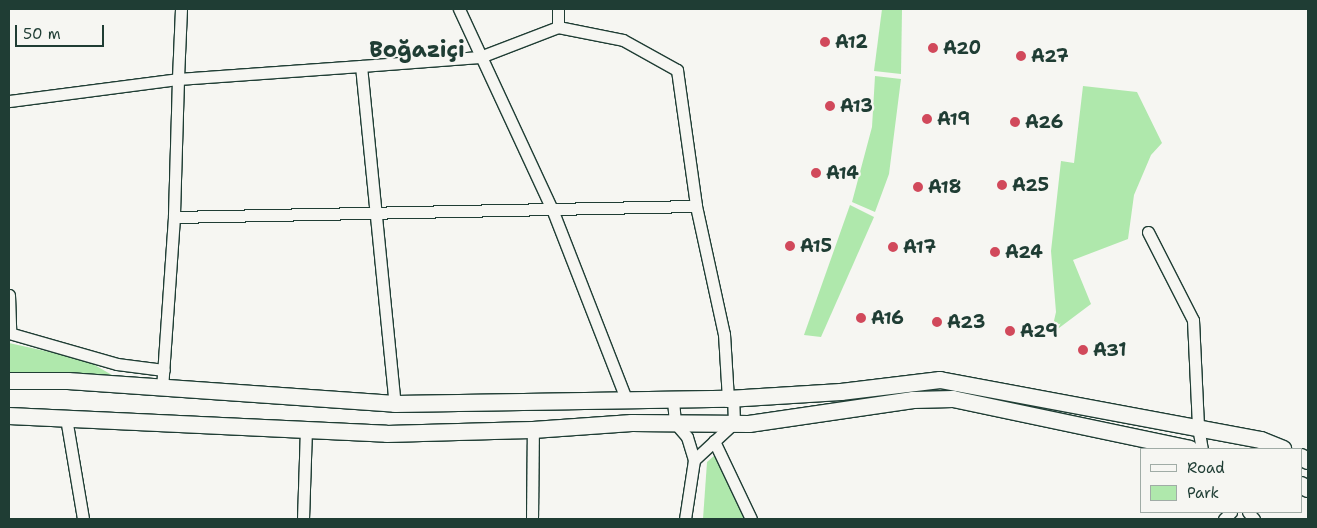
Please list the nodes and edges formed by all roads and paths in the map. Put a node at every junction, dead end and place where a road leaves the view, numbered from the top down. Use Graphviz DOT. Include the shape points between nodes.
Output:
graph roads {
  1 [pos="181,9"];
  2 [pos="459,9"];
  3 [pos="558,9"];
  4 [pos="558,27"];
  5 [pos="480,57"];
  6 [pos="361,66"];
  7 [pos="178,79"];
  8 [pos="9,101"];
  9 [pos="696,206"];
  10 [pos="552,208"];
  11 [pos="376,212"];
  12 [pos="174,217"];
  13 [pos="1148,232"];
  14 [pos="9,295"];
  15 [pos="10,333"];
  16 [pos="164,370"];
  17 [pos="9,380"];
  18 [pos="162,389"];
  19 [pos="731,399"];
  20 [pos="673,400"];
  21 [pos="627,401"];
  22 [pos="395,404"];
  23 [pos="9,416"];
  24 [pos="66,418"];
  25 [pos="675,423"];
  26 [pos="734,423"];
  27 [pos="1198,427"];
  28 [pos="306,428"];
  29 [pos="533,430"];
  30 [pos="714,442"];
  31 [pos="1185,448"];
  32 [pos="1202,448"];
  33 [pos="1281,448"];
  34 [pos="694,460"];
  35 [pos="83,519"];
  36 [pos="303,519"];
  37 [pos="532,519"];
  38 [pos="685,519"];
  39 [pos="751,519"];
  1 -- 7 [label="street"];
  2 -- 5 [label="street"];
  3 -- 4 [label="street"];
  4 -- 5 [label="street"];
  4 -- 9 [label="street" via="623,40 677,70"];
  5 -- 6 [label="street"];
  5 -- 10 [label="street"];
  6 -- 7 [label="street"];
  6 -- 11 [label="street"];
  7 -- 8 [label="street"];
  7 -- 12 [label="street"];
  9 -- 10 [label="street"];
  9 -- 19 [label="street" via="724,334"];
  10 -- 11 [label="street"];
  10 -- 21 [label="street"];
  11 -- 12 [label="street"];
  11 -- 22 [label="street"];
  12 -- 16 [label="street"];
  13 -- 27 [label="street" via="1193,320"];
  14 -- 15 [label="street"];
  15 -- 16 [label="street" via="117,364"];
  16 -- 18 [label="street"];
  17 -- 18 [label="main road"];
  18 -- 22 [label="main road"];
  19 -- 20 [label="main road"];
  19 -- 26 [label="street"];
  19 -- 27 [label="main road" via="841,392 940,380"];
  20 -- 21 [label="main road"];
  20 -- 25 [label="street"];
  21 -- 22 [label="main road"];
  23 -- 24 [label="main road"];
  24 -- 28 [label="main road"];
  24 -- 35 [label="street"];
  25 -- 26 [label="main road"];
  25 -- 29 [label="main road"];
  25 -- 34 [label="street" via="687,438"];
  26 -- 30 [label="street"];
  26 -- 31 [label="main road" via="913,400 952,399"];
  27 -- 32 [label="street"];
  27 -- 33 [label="main road" via="1262,440"];
  28 -- 29 [label="main road" via="387,434"];
  28 -- 36 [label="street"];
  29 -- 37 [label="street"];
  30 -- 34 [label="street"];
  30 -- 39 [label="street"];
  34 -- 38 [label="street"];
}
